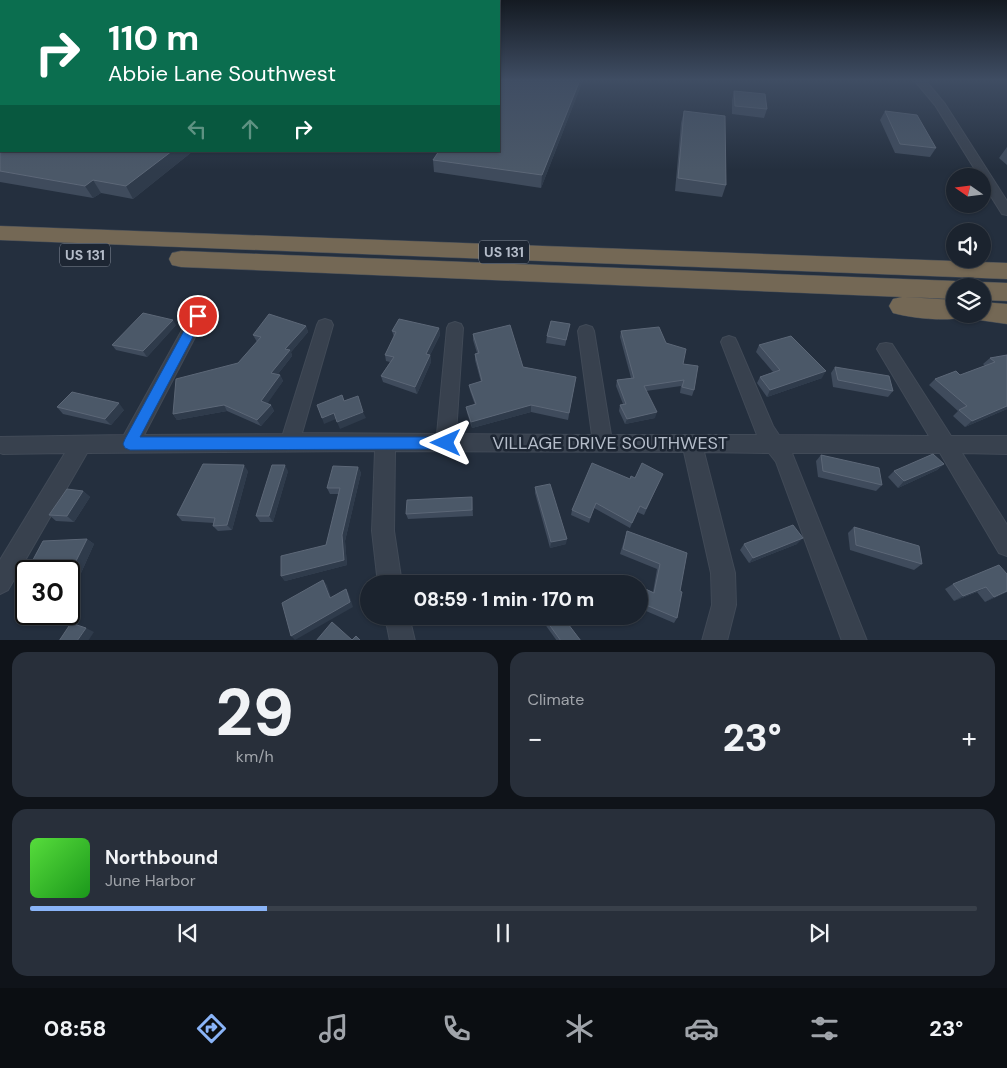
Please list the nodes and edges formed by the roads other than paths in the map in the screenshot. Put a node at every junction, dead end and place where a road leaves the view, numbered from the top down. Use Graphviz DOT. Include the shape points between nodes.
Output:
graph roads {
  1 [pos="944,110"];
  2 [pos="1007,211"];
  3 [pos="0,233"];
  4 [pos="0,252"];
  5 [pos="709,260"];
  6 [pos="1007,261"];
  7 [pos="1007,271"];
  8 [pos="499,273"];
  9 [pos="946,290"];
  10 [pos="991,291"];
  11 [pos="1007,292"];
  12 [pos="946,309"];
  13 [pos="991,313"];
  14 [pos="1007,314"];
  15 [pos="198,316"];
  16 [pos="325,325"];
  17 [pos="455,328"];
  18 [pos="586,332"];
  19 [pos="729,342"];
  20 [pos="886,349"];
  21 [pos="290,442"];
  22 [pos="446,443"];
  23 [pos="603,443"];
  24 [pos="773,443"];
  25 [pos="130,444"];
  26 [pos="385,444"];
  27 [pos="944,444"];
  28 [pos="3,445"];
  29 [pos="81,445"];
  30 [pos="692,445"];
  31 [pos="1007,445"];
  32 [pos="1007,545"];
  33 [pos="388,575"];
  34 [pos="0,582"];
  35 [pos="399,625"];
  36 [pos="403,640"];
  37 [pos="714,640"];
  38 [pos="855,640"];
  1 -- 2 [label="street"];
  3 -- 5 [label="highway, US 131"];
  4 -- 8 [label="highway, US 131"];
  5 -- 6 [label="highway"];
  5 -- 7 [label="highway, US 131"];
  8 -- 9 [label="highway, US 131"];
  8 -- 12 [label="highway"];
  10 -- 11 [label="highway"];
  13 -- 14 [label="highway"];
  15 -- 25 [label="street"];
  16 -- 21 [label="street"];
  17 -- 22 [label="street"];
  18 -- 23 [label="street"];
  19 -- 24 [label="street" via="765,432"];
  20 -- 27 [label="street"];
  21 -- 25 [label="street, VILLAGE DRIVE SOUTHWEST"];
  21 -- 26 [label="street, VILLAGE DRIVE SOUTHWEST"];
  22 -- 23 [label="street, VILLAGE DRIVE SOUTHWEST"];
  22 -- 26 [label="street, VILLAGE DRIVE SOUTHWEST"];
  23 -- 30 [label="street, VILLAGE DRIVE SOUTHWEST"];
  24 -- 27 [label="street, VILLAGE DRIVE SOUTHWEST"];
  24 -- 30 [label="street, VILLAGE DRIVE SOUTHWEST"];
  24 -- 38 [label="street" via="784,458"];
  25 -- 29 [label="street, VILLAGE DRIVE SOUTHWEST"];
  26 -- 33 [label="street" via="381,514"];
  27 -- 31 [label="street, VILLAGE DRIVE SOUTHWEST"];
  27 -- 32 [label="street"];
  28 -- 29 [label="street, VILLAGE DRIVE SOUTHWEST"];
  29 -- 34 [label="street"];
  30 -- 37 [label="street" via="723,573 724,606"];
  35 -- 36 [label="street"];
}
